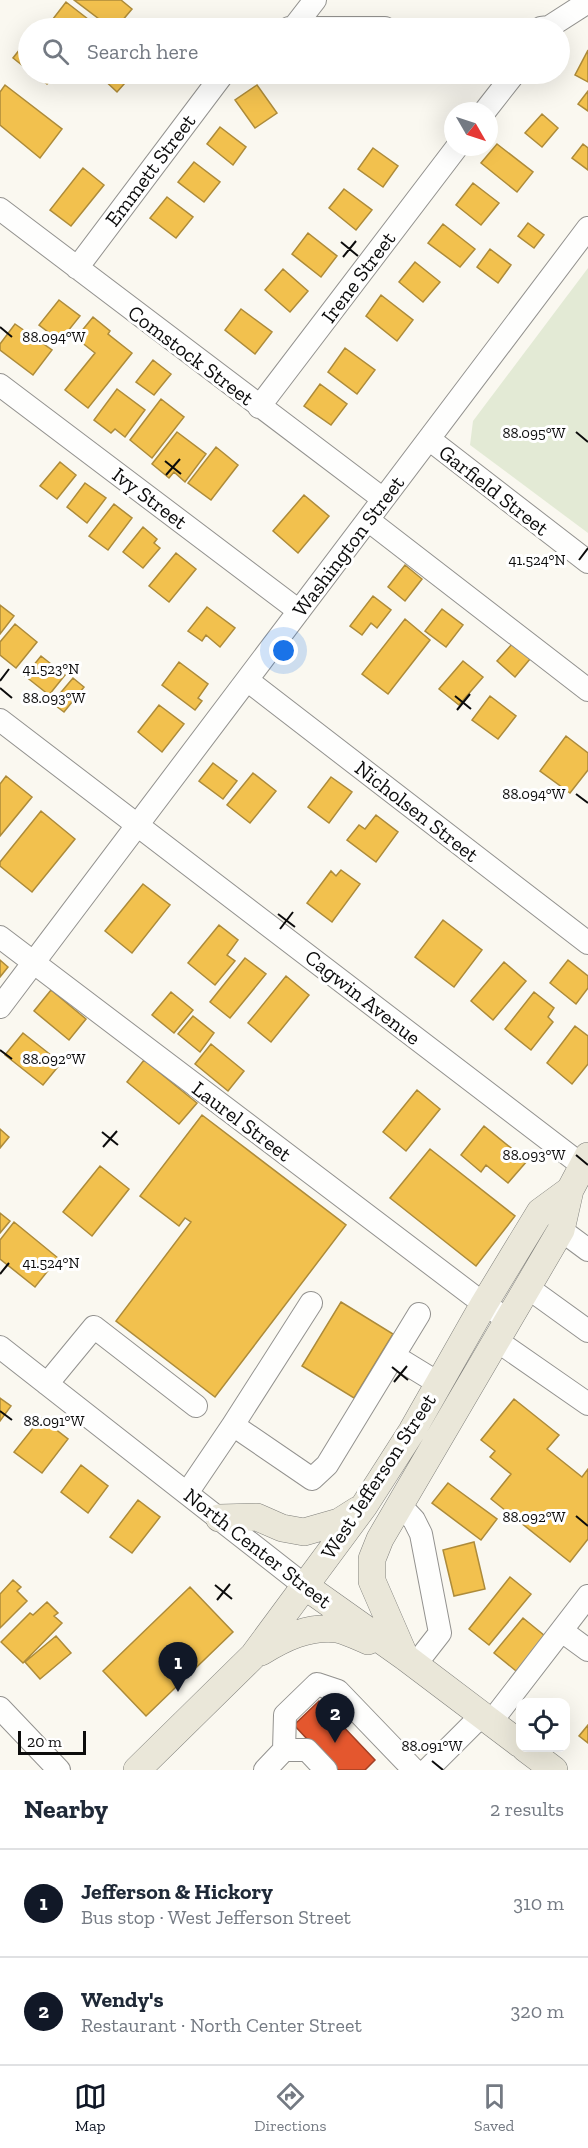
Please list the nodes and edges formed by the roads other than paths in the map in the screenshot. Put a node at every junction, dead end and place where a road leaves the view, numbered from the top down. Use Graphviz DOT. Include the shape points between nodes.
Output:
graph roads {
  1 [pos="315,0"];
  2 [pos="588,2"];
  3 [pos="300,18"];
  4 [pos="562,18"];
  5 [pos="216,84"];
  6 [pos="506,84"];
  7 [pos="492,102"];
  8 [pos="450,156"];
  9 [pos="0,209"];
  10 [pos="584,241"];
  11 [pos="77,268"];
  12 [pos="0,385"];
  13 [pos="259,407"];
  14 [pos="429,439"];
  15 [pos="384,499"];
  16 [pos="368,520"];
  17 [pos="588,562"];
  18 [pos="299,610"];
  19 [pos="247,680"];
  20 [pos="588,690"];
  21 [pos="0,720"];
  22 [pos="138,824"];
  23 [pos="0,937"];
  24 [pos="588,943"];
  25 [pos="33,963"];
  26 [pos="0,1007"];
  27 [pos="585,1161"];
  28 [pos="570,1190"];
  29 [pos="561,1230"];
  30 [pos="588,1250"];
  31 [pos="527,1287"];
  32 [pos="310,1303"];
  33 [pos="484,1304"];
  34 [pos="419,1314"];
  35 [pos="502,1330"];
  36 [pos="588,1331"];
  37 [pos="0,1347"];
  38 [pos="394,1356"];
  39 [pos="438,1383"];
  40 [pos="48,1384"];
  41 [pos="588,1404"];
  42 [pos="196,1406"];
  43 [pos="233,1425"];
  44 [pos="187,1493"];
  45 [pos="400,1505"];
  46 [pos="364,1506"];
  47 [pos="219,1518"];
  48 [pos="305,1586"];
  49 [pos="588,1596"];
  50 [pos="562,1630"];
  51 [pos="588,1650"];
  52 [pos="253,1656"];
  53 [pos="410,1661"];
  54 [pos="0,1708"];
  55 [pos="486,1719"];
  56 [pos="516,1741"];
  57 [pos="284,1750"];
  58 [pos="530,1752"];
  59 [pos="59,1770"];
  60 [pos="137,1770"];
  61 [pos="265,1770"];
  62 [pos="326,1770"];
  63 [pos="414,1770"];
  64 [pos="427,1770"];
  65 [pos="554,1770"];
  1 -- 3 [label="street"];
  2 -- 4 [label="street"];
  5 -- 11 [label="street, Emmett Street"];
  6 -- 7 [label="street"];
  8 -- 13 [label="street, Irene Street"];
  9 -- 11 [label="street, Comstock Street"];
  10 -- 14 [label="street, Washington Street"];
  11 -- 13 [label="street, Comstock Street"];
  12 -- 18 [label="street, Ivy Street"];
  13 -- 15 [label="street, Comstock Street"];
  14 -- 15 [label="street, Washington Street"];
  14 -- 17 [label="street, Garfield Street"];
  15 -- 16 [label="street, Washington Street"];
  16 -- 18 [label="street, Washington Street"];
  16 -- 20 [label="street"];
  18 -- 19 [label="street, Washington Street"];
  19 -- 22 [label="street, Washington Street"];
  19 -- 24 [label="street, Nicholsen Street"];
  21 -- 22 [label="street, Cagwin Avenue"];
  22 -- 25 [label="street, Washington Street"];
  22 -- 27 [label="street, Cagwin Avenue"];
  23 -- 25 [label="street, Laurel Street"];
  25 -- 26 [label="street, Washington Street"];
  25 -- 33 [label="street, Laurel Street"];
  27 -- 28 [label="main road, West Jefferson Street"];
  28 -- 29 [label="main road"];
  28 -- 33 [label="main road, West Jefferson Street" via="540,1212"];
  29 -- 30 [label="street"];
  29 -- 31 [label="main road"];
  31 -- 35 [label="main road"];
  31 -- 36 [label="street"];
  32 -- 43 [label="street"];
  33 -- 35 [label="street"];
  33 -- 39 [label="main road, West Jefferson Street"];
  34 -- 38 [label="street"];
  35 -- 41 [label="street"];
  35 -- 45 [label="main road"];
  37 -- 40 [label="street, North Center Street"];
  38 -- 39 [label="street"];
  38 -- 43 [label="street" via="327,1466 312,1479"];
  39 -- 46 [label="main road, West Jefferson Street"];
  40 -- 42 [label="street" via="94,1328"];
  40 -- 44 [label="street, North Center Street"];
  43 -- 44 [label="street"];
  44 -- 47 [label="street, North Center Street"];
  45 -- 53 [label="main road" via="372,1559 372,1581"];
  45 -- 53 [label="street" via="421,1534 440,1633"];
  46 -- 47 [label="main road" via="339,1522 304,1532 257,1517"];
  46 -- 48 [label="main road, West Jefferson Street"];
  47 -- 48 [label="street, North Center Street"];
  48 -- 52 [label="main road, West Jefferson Street"];
  48 -- 53 [label="main road, North Center Street"];
  49 -- 50 [label="street"];
  50 -- 51 [label="street"];
  50 -- 55 [label="street"];
  52 -- 53 [label="main road" via="301,1632 338,1629"];
  52 -- 60 [label="main road, West Jefferson Street"];
  53 -- 55 [label="main road, North Center Street"];
  54 -- 59 [label="street"];
  55 -- 56 [label="main road, North Center Street"];
  55 -- 64 [label="street"];
  57 -- 61 [label="street"];
  57 -- 62 [label="street" via="307,1750"];
  57 -- 63 [label="street" via="285,1715 317,1684 338,1691"];
  58 -- 65 [label="main road"];
}
